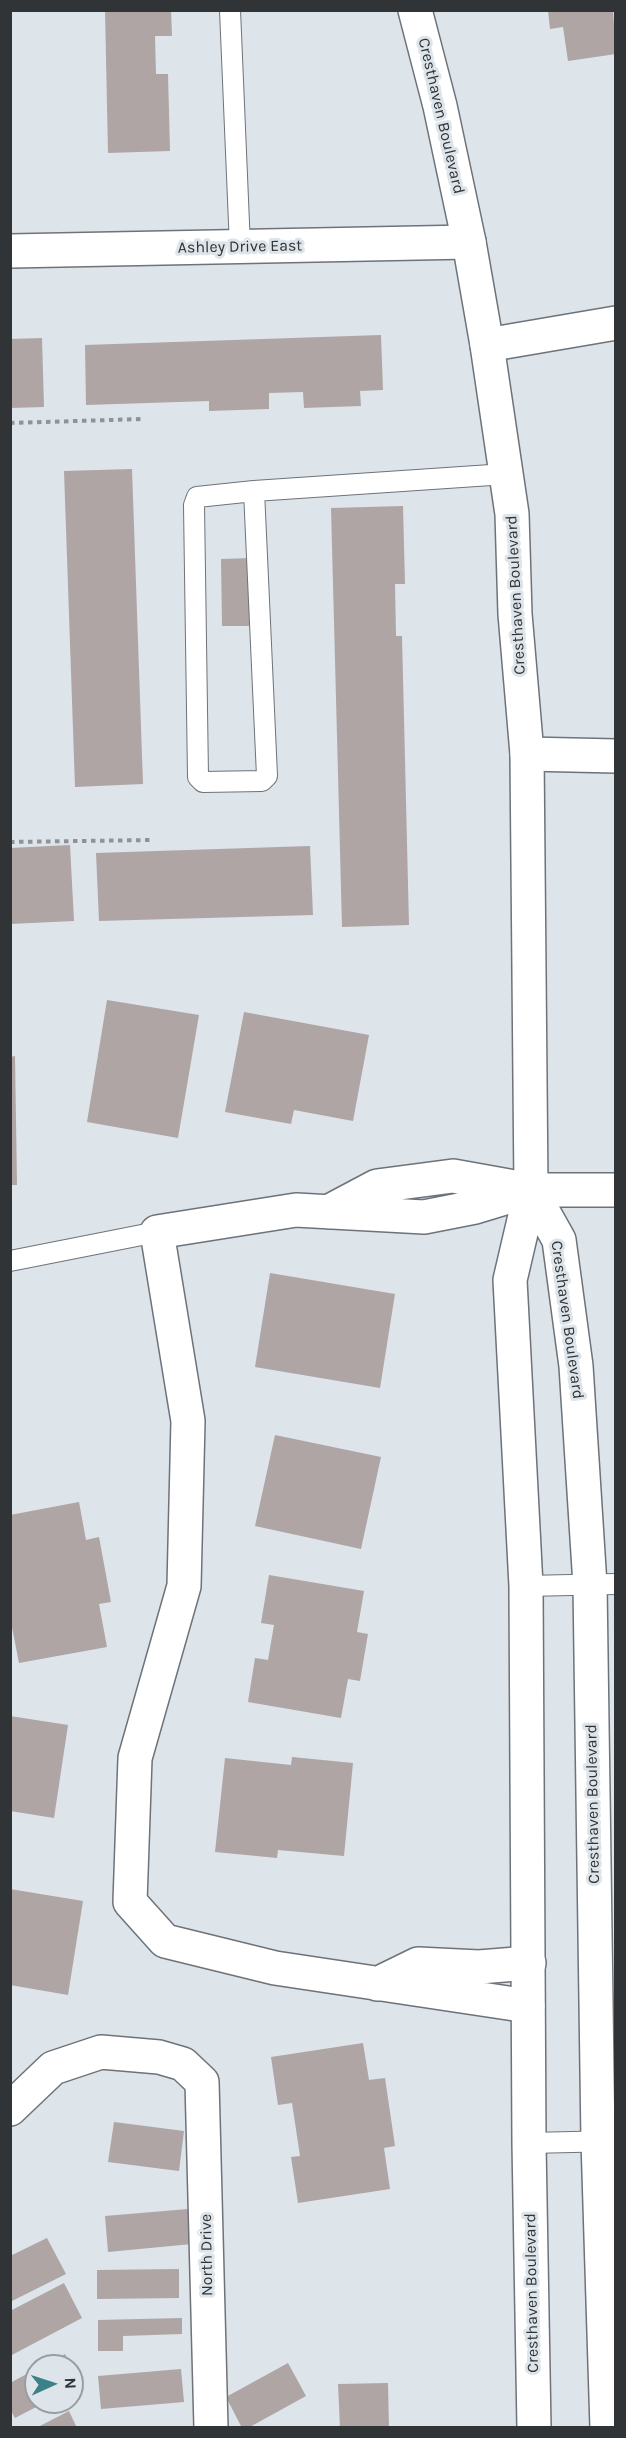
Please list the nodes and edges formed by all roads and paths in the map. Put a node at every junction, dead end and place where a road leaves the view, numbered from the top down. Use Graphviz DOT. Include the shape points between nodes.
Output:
graph roads {
  1 [pos="230,10"];
  2 [pos="415,10"];
  3 [pos="469,242"];
  4 [pos="240,247"];
  5 [pos="10,251"];
  6 [pos="615,323"];
  7 [pos="487,345"];
  8 [pos="143,419"];
  9 [pos="10,423"];
  10 [pos="507,474"];
  11 [pos="254,491"];
  12 [pos="527,754"];
  13 [pos="615,756"];
  14 [pos="153,840"];
  15 [pos="10,842"];
  16 [pos="531,1190"];
  17 [pos="615,1190"];
  18 [pos="157,1232"];
  19 [pos="10,1261"];
  20 [pos="603,1584"];
  21 [pos="526,1586"];
  22 [pos="529,1964"];
  23 [pos="377,1984"];
  24 [pos="528,2007"];
  25 [pos="10,2109"];
  26 [pos="607,2141"];
  27 [pos="529,2143"];
  28 [pos="211,2427"];
  29 [pos="534,2427"];
  30 [pos="607,2427"];
  1 -- 4 [label="lane"];
  2 -- 3 [label="street, Cresthaven Boulevard"];
  3 -- 4 [label="street, Ashley Drive East"];
  3 -- 7 [label="street, Cresthaven Boulevard"];
  4 -- 5 [label="street, Ashley Drive East"];
  6 -- 7 [label="street"];
  7 -- 10 [label="street, Cresthaven Boulevard"];
  8 -- 9 [label="path"];
  10 -- 11 [label="lane"];
  10 -- 12 [label="street, Cresthaven Boulevard"];
  11 -- 11 [label="lane" via="197,497 194,505 198,777 203,782 262,781 267,776"];
  12 -- 13 [label="street"];
  12 -- 16 [label="street, Cresthaven Boulevard"];
  14 -- 15 [label="path"];
  16 -- 17 [label="street"];
  16 -- 18 [label="street" via="453,1176 377,1186 328,1212 296,1210"];
  16 -- 20 [label="street, Cresthaven Boulevard" via="559,1240"];
  16 -- 21 [label="street, Cresthaven Boulevard" via="510,1280"];
  18 -- 19 [label="lane"];
  18 -- 23 [label="street" via="188,1420 184,1586 135,1758 130,1902 165,1941 275,1968"];
  20 -- 21 [label="lane"];
  20 -- 26 [label="street, Cresthaven Boulevard"];
  21 -- 22 [label="street, Cresthaven Boulevard"];
  22 -- 23 [label="street" via="418,1964"];
  22 -- 24 [label="street, Cresthaven Boulevard"];
  23 -- 24 [label="street"];
  24 -- 27 [label="street, Cresthaven Boulevard"];
  25 -- 28 [label="street, North Drive" via="53,2068 101,2052 159,2056 183,2064 202,2082"];
  26 -- 27 [label="lane"];
  26 -- 30 [label="street, Cresthaven Boulevard"];
  27 -- 29 [label="street, Cresthaven Boulevard"];
}
